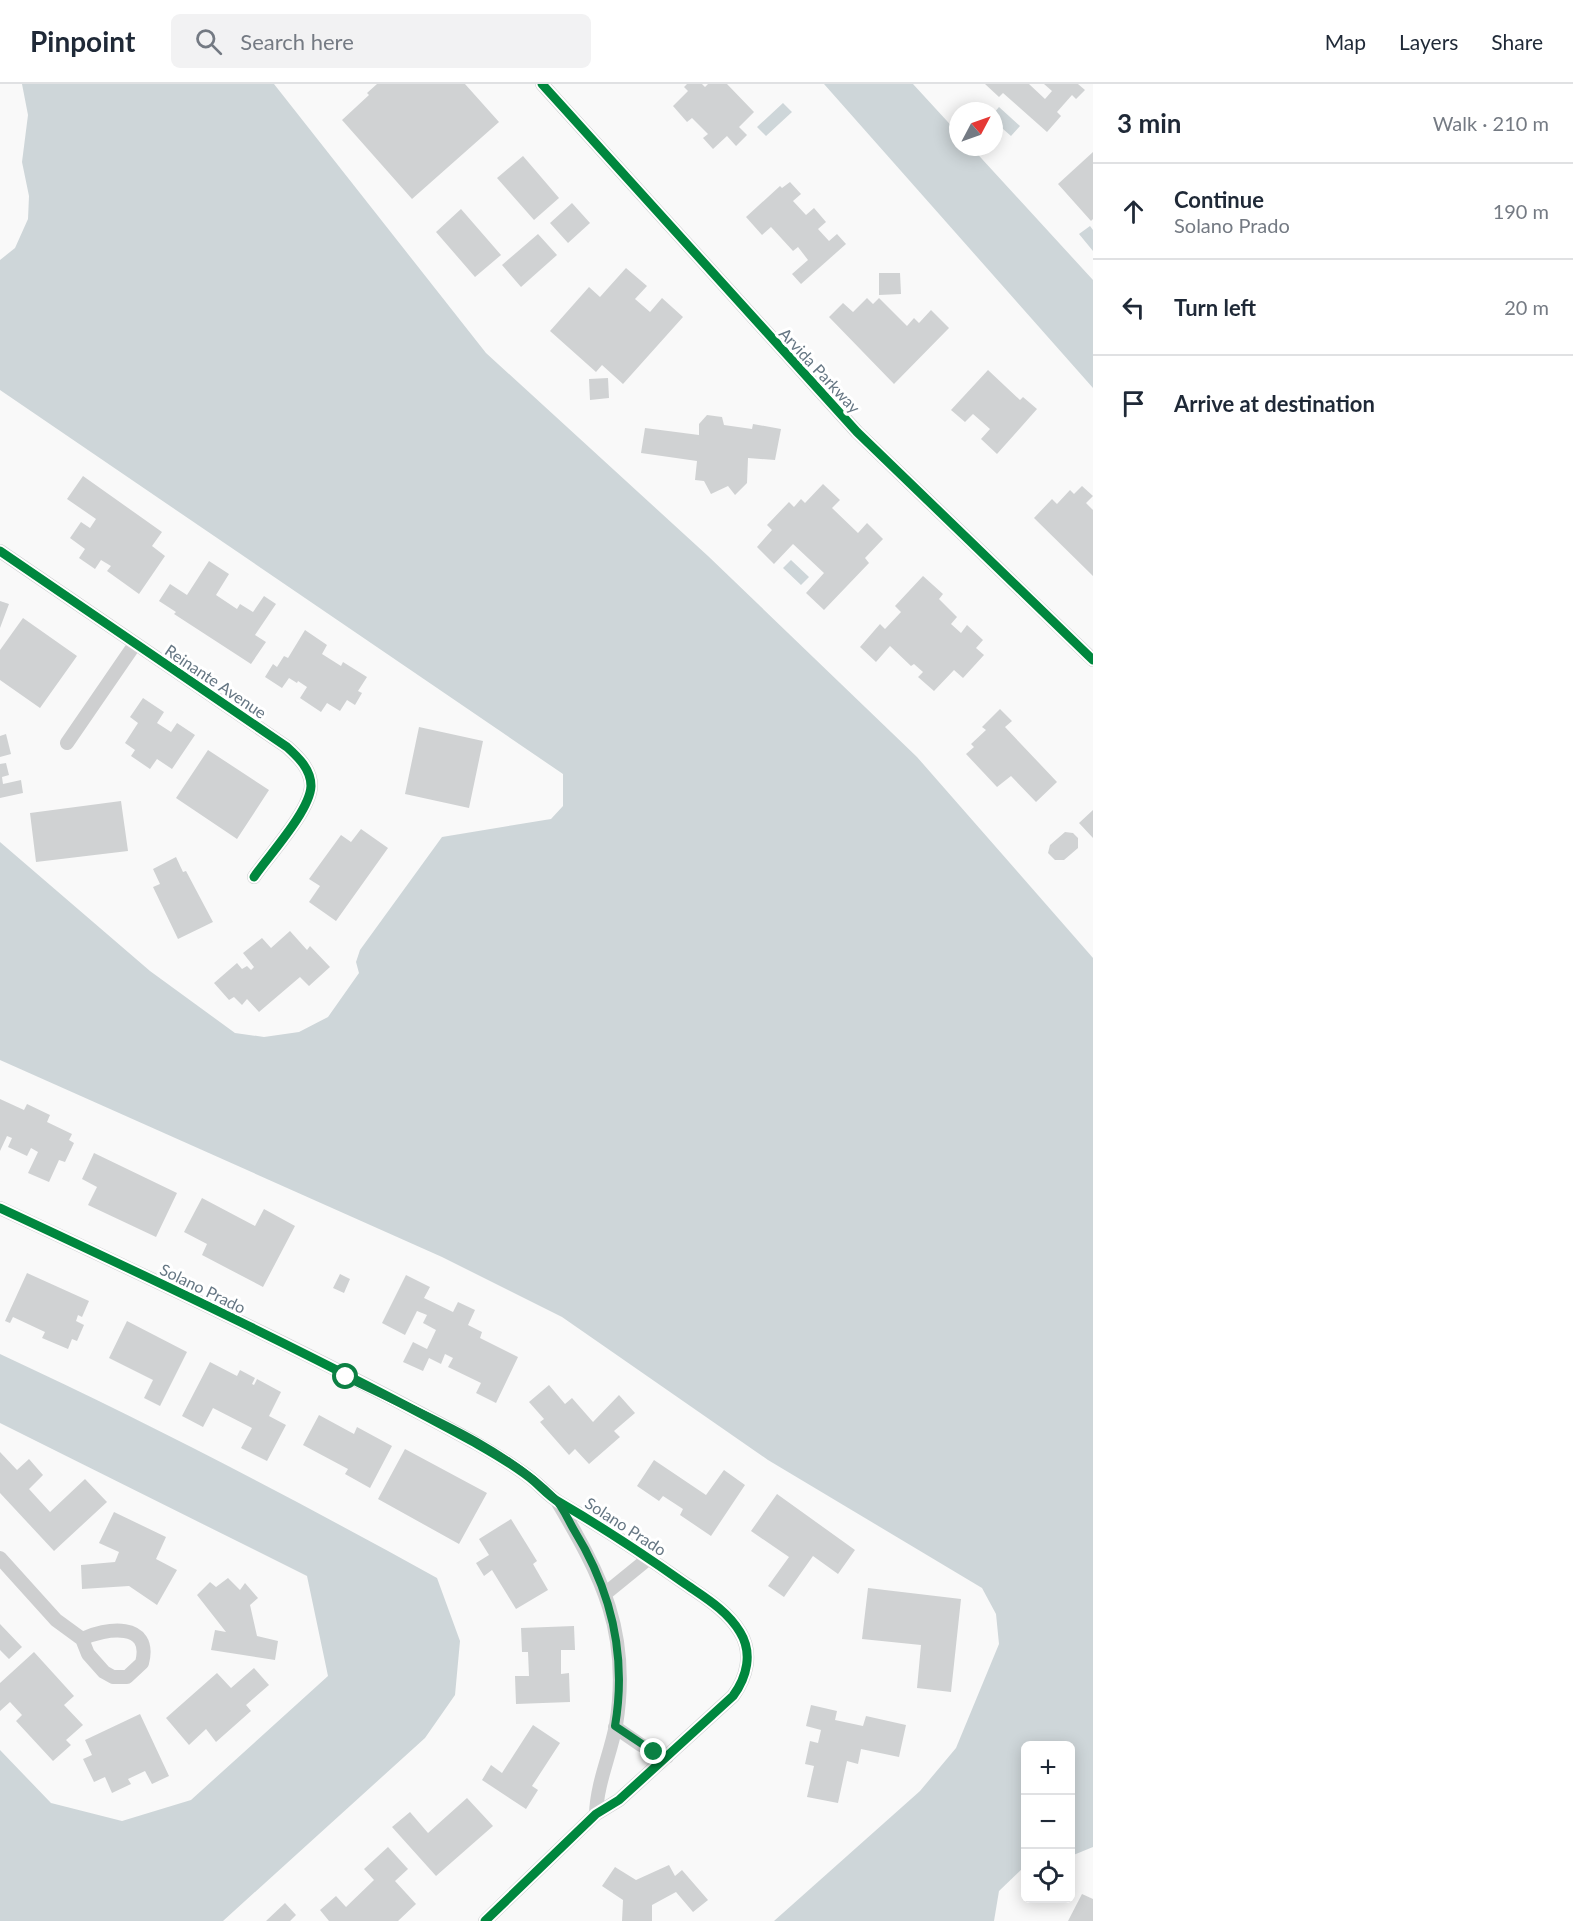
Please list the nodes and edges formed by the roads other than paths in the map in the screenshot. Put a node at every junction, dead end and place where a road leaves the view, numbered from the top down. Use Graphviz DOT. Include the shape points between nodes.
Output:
graph roads {
  1 [pos="542,84"];
  2 [pos="0,551"];
  3 [pos="135,644"];
  4 [pos="1093,660"];
  5 [pos="67,743"];
  6 [pos="254,877"];
  7 [pos="0,1208"];
  8 [pos="557,1501"];
  9 [pos="0,1558"];
  10 [pos="649,1558"];
  11 [pos="606,1593"];
  12 [pos="82,1639"];
  13 [pos="615,1726"];
  14 [pos="667,1757"];
  15 [pos="596,1814"];
  16 [pos="484,1921"];
  1 -- 4 [label="street, Arvida Parkway" via="849,424"];
  2 -- 3 [label="street, Reinante Avenue"];
  3 -- 5 [label="street"];
  3 -- 6 [label="street, Reinante Avenue" via="287,747 306,769 311,786 304,808"];
  7 -- 8 [label="street, Solano Prado" via="207,1306 472,1441 515,1467"];
  8 -- 10 [label="street, Solano Prado"];
  8 -- 11 [label="street, Solano Prado" via="590,1556"];
  9 -- 12 [label="street" via="56,1620"];
  10 -- 11 [label="street"];
  10 -- 14 [label="street, Solano Prado" via="725,1614 747,1647 739,1688"];
  11 -- 13 [label="street, Solano Prado" via="618,1655"];
  12 -- 12 [label="street" via="105,1630 125,1630 142,1644 142,1663 127,1677 113,1677 96,1664"];
  13 -- 14 [label="street" via="641,1745"];
  13 -- 15 [label="street, Solano Prado" via="597,1789"];
  14 -- 15 [label="street, Solano Prado" via="619,1800"];
  15 -- 16 [label="street, Solano Prado"];
}
